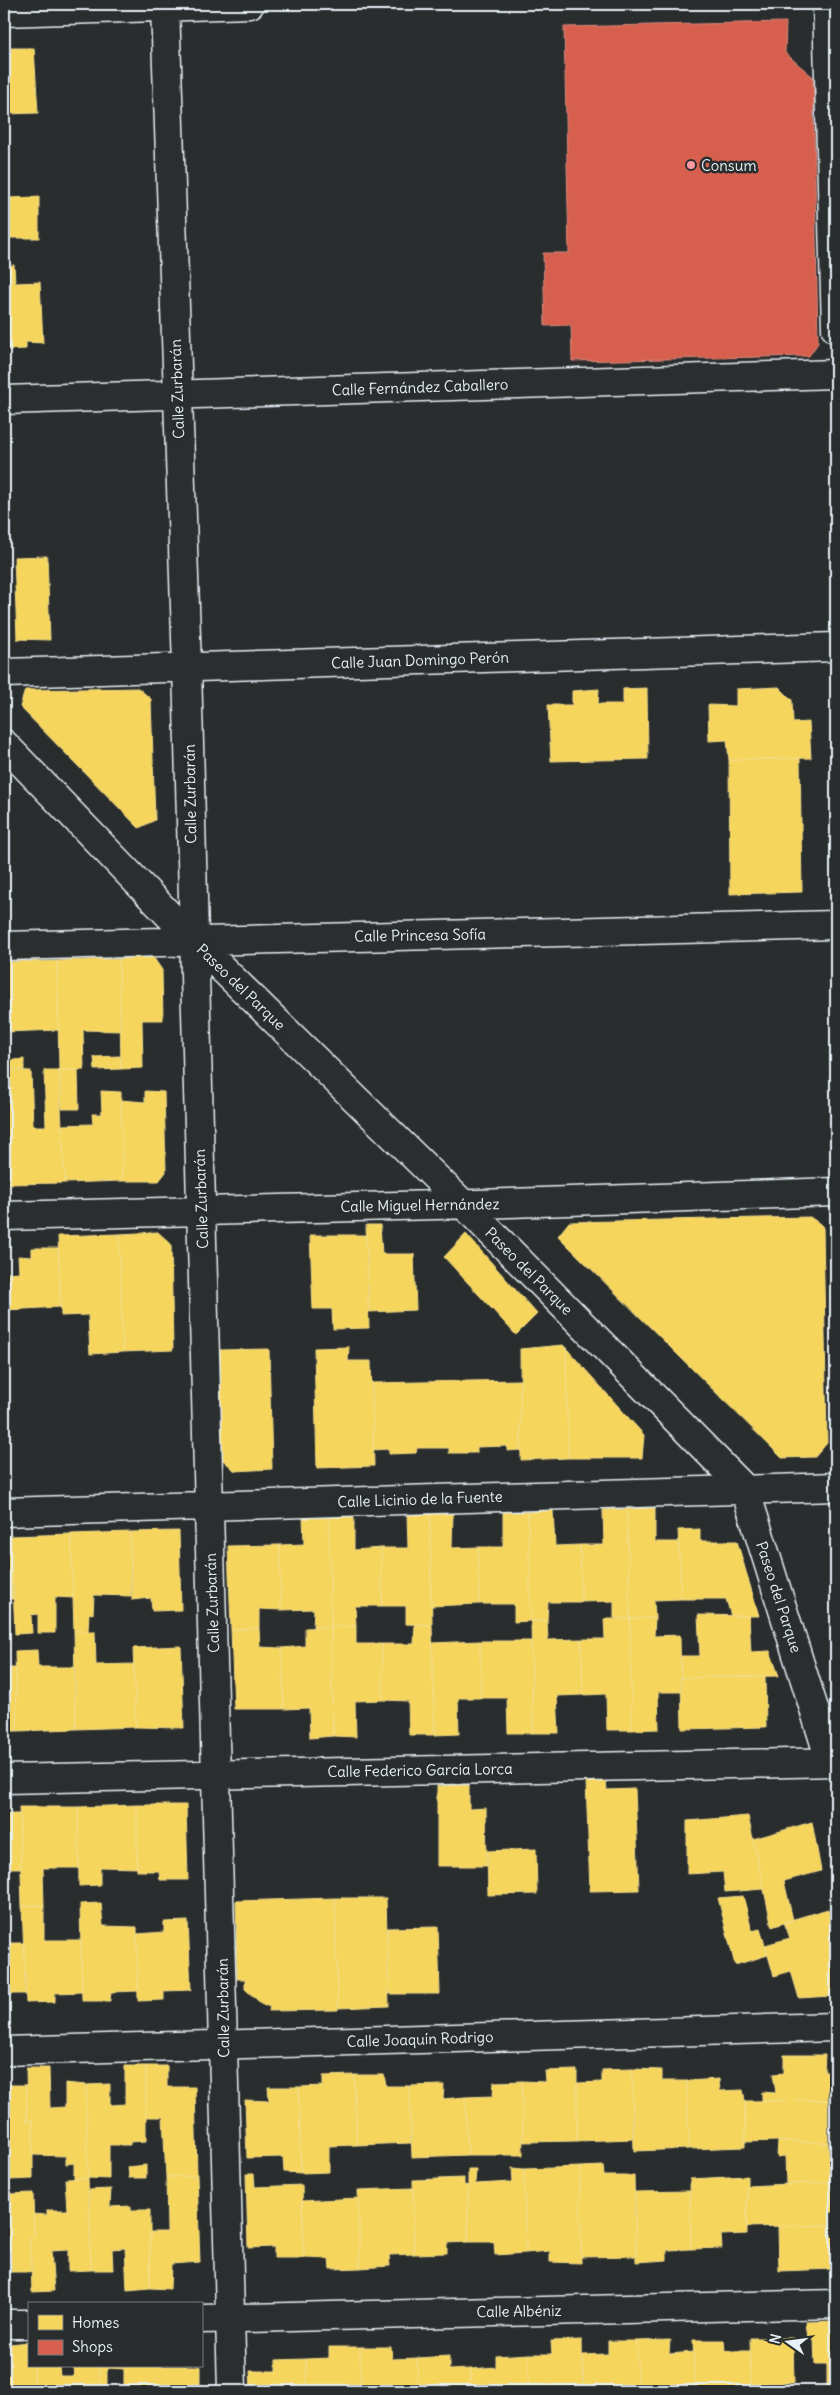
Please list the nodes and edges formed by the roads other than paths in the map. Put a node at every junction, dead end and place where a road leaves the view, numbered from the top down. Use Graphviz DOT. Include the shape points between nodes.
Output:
graph roads {
  1 [pos="250,4"];
  2 [pos="827,4"];
  3 [pos="165,6"];
  4 [pos="4,12"];
  5 [pos="836,329"];
  6 [pos="836,374"];
  7 [pos="176,394"];
  8 [pos="4,400"];
  9 [pos="836,647"];
  10 [pos="186,667"];
  11 [pos="4,673"];
  12 [pos="4,744"];
  13 [pos="836,925"];
  14 [pos="194,941"];
  15 [pos="4,946"];
  16 [pos="836,1192"];
  17 [pos="464,1205"];
  18 [pos="201,1210"];
  19 [pos="4,1216"];
  20 [pos="836,1487"];
  21 [pos="744,1489"];
  22 [pos="209,1506"];
  23 [pos="4,1512"];
  24 [pos="834,1762"];
  25 [pos="217,1774"];
  26 [pos="4,1779"];
  27 [pos="836,2027"];
  28 [pos="224,2044"];
  29 [pos="4,2051"];
  30 [pos="836,2304"];
  31 [pos="232,2318"];
  32 [pos="202,2319"];
  33 [pos="4,2324"];
  34 [pos="28,2324"];
  35 [pos="232,2391"];
  1 -- 3 [label="street"];
  2 -- 5 [label="street"];
  3 -- 4 [label="street"];
  3 -- 7 [label="street, Calle Zurbarán"];
  6 -- 7 [label="street, Calle Fernández Caballero"];
  7 -- 8 [label="street, Calle Fernández Caballero"];
  7 -- 10 [label="street, Calle Zurbarán"];
  9 -- 10 [label="street, Calle Juan Domingo Perón"];
  10 -- 11 [label="street, Calle Juan Domingo Perón"];
  10 -- 14 [label="street, Calle Zurbarán"];
  12 -- 14 [label="street, Paseo del Parque"];
  13 -- 14 [label="street, Calle Princesa Sofía"];
  14 -- 15 [label="street, Calle Princesa Sofía"];
  14 -- 17 [label="street, Paseo del Parque"];
  14 -- 18 [label="street, Calle Zurbarán"];
  16 -- 17 [label="street, Calle Miguel Hernández"];
  17 -- 18 [label="street, Calle Miguel Hernández"];
  17 -- 21 [label="street, Paseo del Parque"];
  18 -- 19 [label="street, Calle Miguel Hernández"];
  18 -- 22 [label="street, Calle Zurbarán"];
  20 -- 21 [label="street, Calle Licinio de la Fuente"];
  21 -- 22 [label="street, Calle Licinio de la Fuente"];
  21 -- 24 [label="street, Paseo del Parque"];
  22 -- 23 [label="street, Calle Licinio de la Fuente"];
  22 -- 25 [label="street, Calle Zurbarán"];
  24 -- 25 [label="street, Calle Federico García Lorca"];
  25 -- 26 [label="street, Calle Federico García Lorca"];
  25 -- 28 [label="street, Calle Zurbarán"];
  27 -- 28 [label="street, Calle Joaquín Rodrigo"];
  28 -- 29 [label="street, Calle Joaquín Rodrigo"];
  28 -- 31 [label="street, Calle Zurbarán"];
  30 -- 31 [label="street, Calle Albéniz"];
  31 -- 32 [label="street, Calle Albéniz"];
  31 -- 35 [label="street, Calle Zurbarán"];
  33 -- 34 [label="street"];
}
